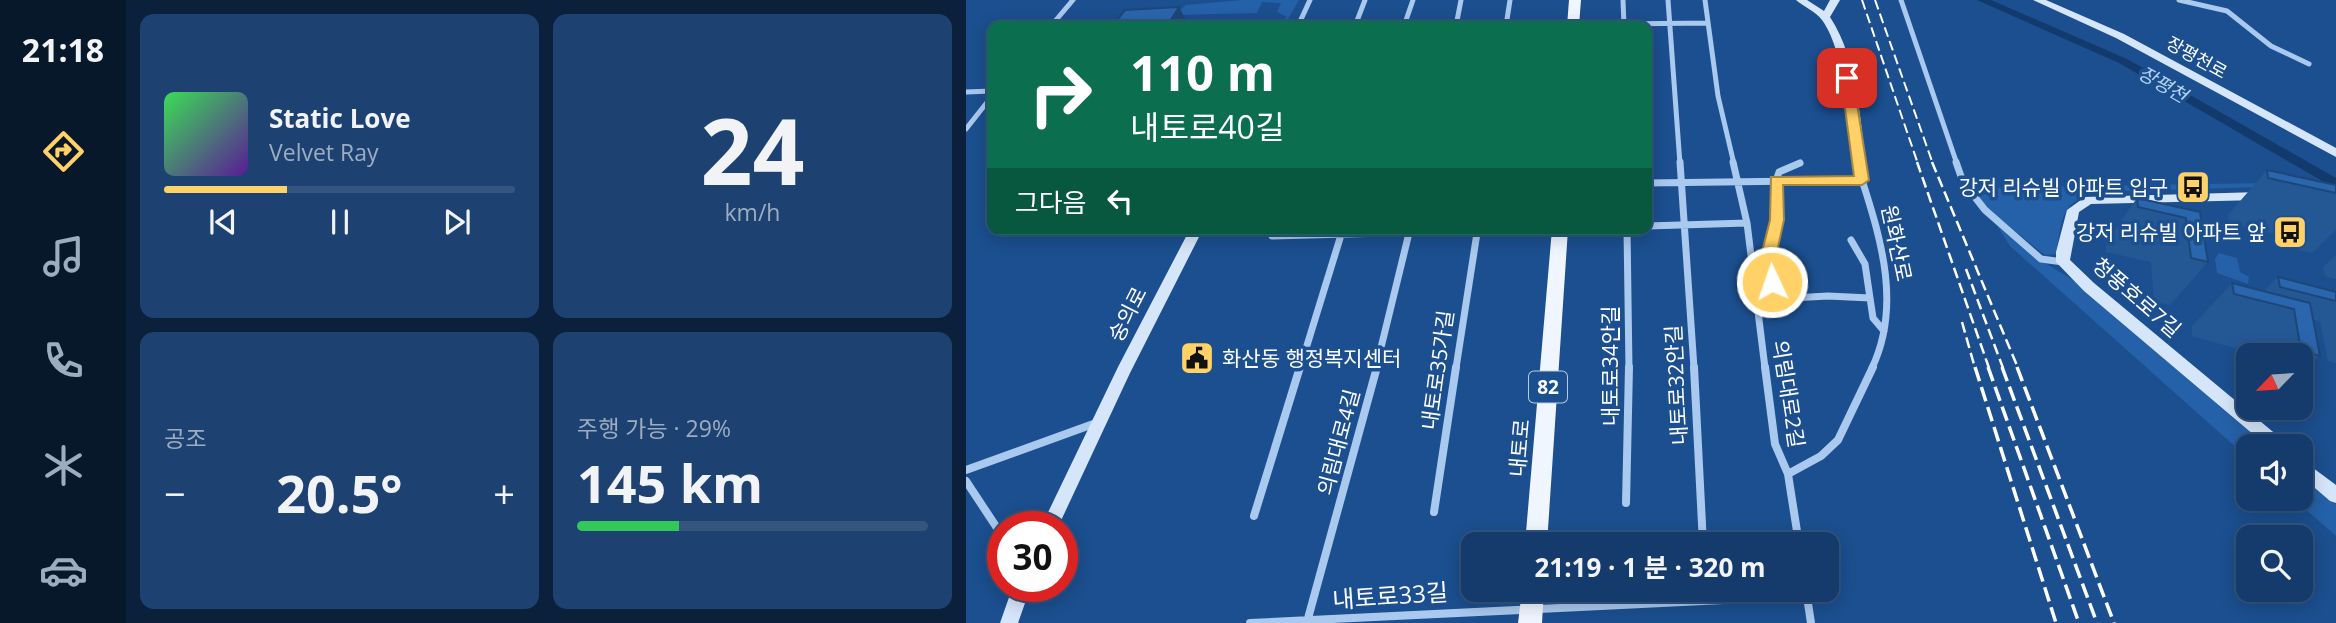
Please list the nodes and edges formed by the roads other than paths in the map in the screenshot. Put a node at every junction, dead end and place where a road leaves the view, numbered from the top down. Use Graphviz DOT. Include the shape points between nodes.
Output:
graph roads {
  1 [pos="1073,0"];
  2 [pos="1310,0"];
  3 [pos="1365,0"];
  4 [pos="1413,0"];
  5 [pos="1461,0"];
  6 [pos="1510,0"];
  7 [pos="1575,0"];
  8 [pos="1623,0"];
  9 [pos="1668,0"];
  10 [pos="1705,0"];
  11 [pos="1801,0"];
  12 [pos="1835,0"];
  13 [pos="1901,0"];
  14 [pos="2038,0"];
  15 [pos="2179,0"];
  16 [pos="1825,17"];
  17 [pos="1055,21"];
  18 [pos="1300,21"];
  19 [pos="1357,21"];
  20 [pos="1406,21"];
  21 [pos="1457,21"];
  22 [pos="1507,21"];
  23 [pos="1573,21"];
  24 [pos="1624,21"];
  25 [pos="1670,23"];
  26 [pos="1708,23"];
  27 [pos="1652,24"];
  28 [pos="2309,64"];
  29 [pos="966,92"];
  30 [pos="987,94"];
  31 [pos="987,101"];
  32 [pos="966,128"];
  33 [pos="2336,153"];
  34 [pos="1800,163"];
  35 [pos="1862,180"];
  36 [pos="1740,181"];
  37 [pos="1776,181"];
  38 [pos="1679,182"];
  39 [pos="1652,183"];
  40 [pos="2274,196"];
  41 [pos="1747,223"];
  42 [pos="1682,225"];
  43 [pos="1652,226"];
  44 [pos="1194,235"];
  45 [pos="1342,235"];
  46 [pos="1409,235"];
  47 [pos="1477,235"];
  48 [pos="1560,235"];
  49 [pos="1627,235"];
  50 [pos="1272,236"];
  51 [pos="1851,240"];
  52 [pos="2063,262"];
  53 [pos="1775,298"];
  54 [pos="1870,298"];
  55 [pos="1758,300"];
  56 [pos="1884,331"];
  57 [pos="1100,421"];
  58 [pos="2264,434"];
  59 [pos="966,470"];
  60 [pos="1788,474"];
  61 [pos="2313,476"];
  62 [pos="966,481"];
  63 [pos="2336,495"];
  64 [pos="1626,503"];
  65 [pos="1057,511"];
  66 [pos="1434,512"];
  67 [pos="987,513"];
  68 [pos="1254,516"];
  69 [pos="1537,532"];
  70 [pos="1702,532"];
  71 [pos="1797,532"];
  72 [pos="1016,602"];
  73 [pos="1604,602"];
  74 [pos="1808,602"];
  75 [pos="1532,607"];
  76 [pos="1307,622"];
  77 [pos="1009,623"];
  78 [pos="1250,623"];
  79 [pos="1811,623"];
  1 -- 17 [label="street"];
  2 -- 18 [label="street"];
  3 -- 19 [label="street"];
  4 -- 20 [label="street"];
  5 -- 21 [label="street"];
  6 -- 22 [label="street"];
  7 -- 23 [label="main road"];
  8 -- 24 [label="street"];
  9 -- 25 [label="street, 내토로32안길"];
  10 -- 26 [label="street, 의림대로2길"];
  11 -- 16 [label="street"];
  12 -- 16 [label="street"];
  13 -- 52 [label="street" via="1963,182 1985,210 2040,258"];
  14 -- 33 [label="street, 장평천로" via="2120,36"];
  15 -- 28 [label="street" via="2228,12 2271,46"];
  16 -- 35 [label="street, 원화산로" via="1847,78"];
  25 -- 26 [label="street"];
  25 -- 27 [label="street"];
  25 -- 38 [label="street, 내토로32안길"];
  26 -- 36 [label="street, 의림대로2길" via="1718,96"];
  29 -- 30 [label="street"];
  31 -- 32 [label="street"];
  34 -- 37 [label="street" via="1779,172"];
  35 -- 37 [label="street"];
  35 -- 56 [label="street, 원화산로" via="1877,226 1889,292"];
  36 -- 37 [label="street"];
  36 -- 38 [label="street"];
  36 -- 41 [label="street, 의림대로2길"];
  37 -- 53 [label="street" via="1777,220 1768,256"];
  38 -- 39 [label="street"];
  38 -- 42 [label="street, 내토로32안길"];
  40 -- 52 [label="street, 청풍호로7길" via="2089,200 2073,210"];
  41 -- 42 [label="street"];
  41 -- 55 [label="street, 의림대로2길"];
  42 -- 43 [label="street"];
  42 -- 70 [label="street, 내토로32안길"];
  44 -- 57 [label="street, 숭의로"];
  45 -- 50 [label="street"];
  45 -- 68 [label="street"];
  46 -- 76 [label="street, 의림대로4길"];
  47 -- 66 [label="street, 내토로35가길"];
  48 -- 69 [label="main road, 내토로 / 82"];
  49 -- 64 [label="street, 내토로34안길"];
  51 -- 54 [label="street" via="1865,264"];
  52 -- 58 [label="street, 청풍호로7길"];
  53 -- 54 [label="street"];
  53 -- 55 [label="street"];
  54 -- 56 [label="street" via="1874,318"];
  55 -- 60 [label="street, 의림대로2길" via="1775,444"];
  56 -- 60 [label="street, 원화산로" via="1882,347 1838,440 1821,456"];
  57 -- 59 [label="street"];
  57 -- 65 [label="street, 숭의로"];
  60 -- 71 [label="street, 의림대로2길"];
  61 -- 63 [label="street"];
  62 -- 67 [label="street"];
  72 -- 77 [label="street"];
  73 -- 75 [label="street, 내토로33길"];
  74 -- 79 [label="street"];
  75 -- 76 [label="street, 내토로33길"];
  76 -- 78 [label="street, 내토로33길"];
}
